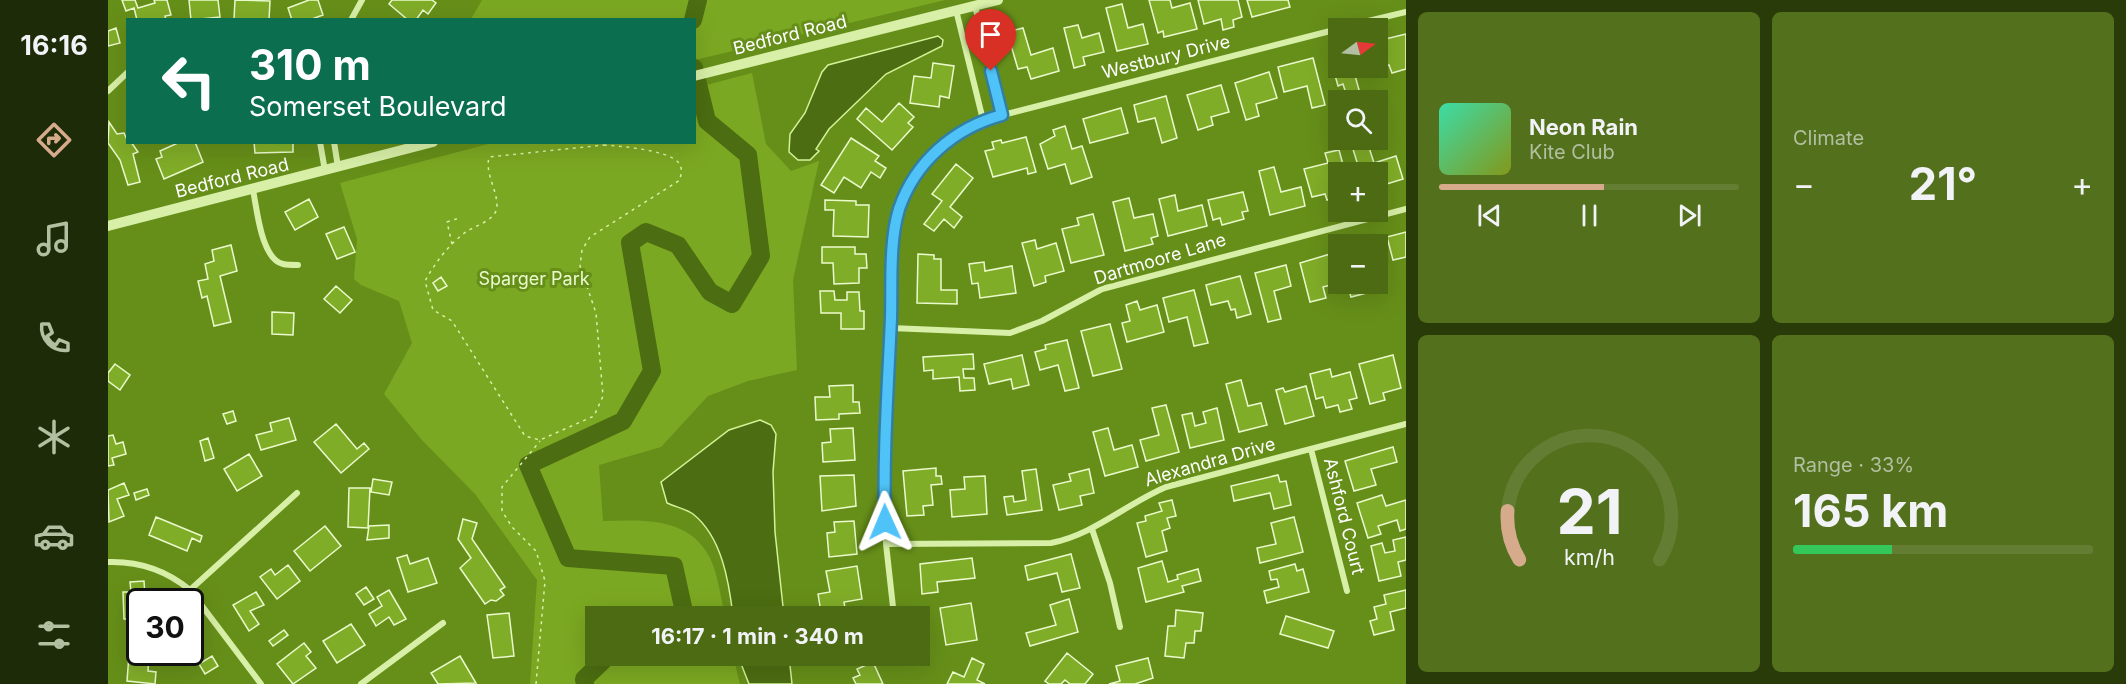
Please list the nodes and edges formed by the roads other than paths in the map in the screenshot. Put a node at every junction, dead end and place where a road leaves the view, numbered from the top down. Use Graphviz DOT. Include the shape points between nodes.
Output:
graph roads {
  1 [pos="362,0"];
  2 [pos="998,0"];
  3 [pos="975,6"];
  4 [pos="956,10"];
  5 [pos="1406,12"];
  6 [pos="352,18"];
  7 [pos="1382,18"];
  8 [pos="1328,32"];
  9 [pos="126,74"];
  10 [pos="696,76"];
  11 [pos="108,91"];
  12 [pos="1002,115"];
  13 [pos="983,120"];
  14 [pos="320,144"];
  15 [pos="334,144"];
  16 [pos="426,144"];
  17 [pos="338,168"];
  18 [pos="325,171"];
  19 [pos="253,190"];
  20 [pos="1406,209"];
  21 [pos="108,226"];
  22 [pos="298,265"];
  23 [pos="891,328"];
  24 [pos="1406,424"];
  25 [pos="1311,449"];
  26 [pos="297,493"];
  27 [pos="1092,529"];
  28 [pos="886,544"];
  29 [pos="108,562"];
  30 [pos="188,588"];
  31 [pos="192,588"];
  32 [pos="1347,591"];
  33 [pos="893,606"];
  34 [pos="204,609"];
  35 [pos="443,623"];
  36 [pos="1120,627"];
  37 [pos="261,684"];
  38 [pos="361,684"];
  1 -- 6 [label="street"];
  2 -- 3 [label="street, Bedford Road"];
  3 -- 4 [label="street, Bedford Road"];
  3 -- 12 [label="street"];
  4 -- 10 [label="street, Bedford Road"];
  4 -- 13 [label="street"];
  5 -- 7 [label="street, Westbury Drive"];
  8 -- 12 [label="street, Westbury Drive"];
  9 -- 11 [label="street"];
  12 -- 13 [label="street, Westbury Drive"];
  13 -- 23 [label="street, Westbury Drive" via="952,136 932,155 905,196 896,225"];
  14 -- 18 [label="street"];
  15 -- 17 [label="street"];
  16 -- 17 [label="street, Bedford Road"];
  17 -- 18 [label="street, Bedford Road"];
  18 -- 19 [label="street, Bedford Road"];
  19 -- 21 [label="street, Bedford Road"];
  19 -- 22 [label="street" via="270,256 282,264"];
  20 -- 23 [label="street, Dartmoore Lane" via="1102,289 1010,333"];
  23 -- 28 [label="street, Westbury Drive"];
  24 -- 25 [label="street, Alexandra Drive"];
  25 -- 27 [label="street, Alexandra Drive" via="1166,487 1138,499"];
  25 -- 32 [label="street, Ashford Court"];
  26 -- 31 [label="street"];
  27 -- 28 [label="street, Alexandra Drive" via="1051,543"];
  27 -- 36 [label="street"];
  28 -- 33 [label="street, Westbury Drive"];
  29 -- 30 [label="street" via="144,565"];
  34 -- 37 [label="street"];
  35 -- 38 [label="street"];
}
